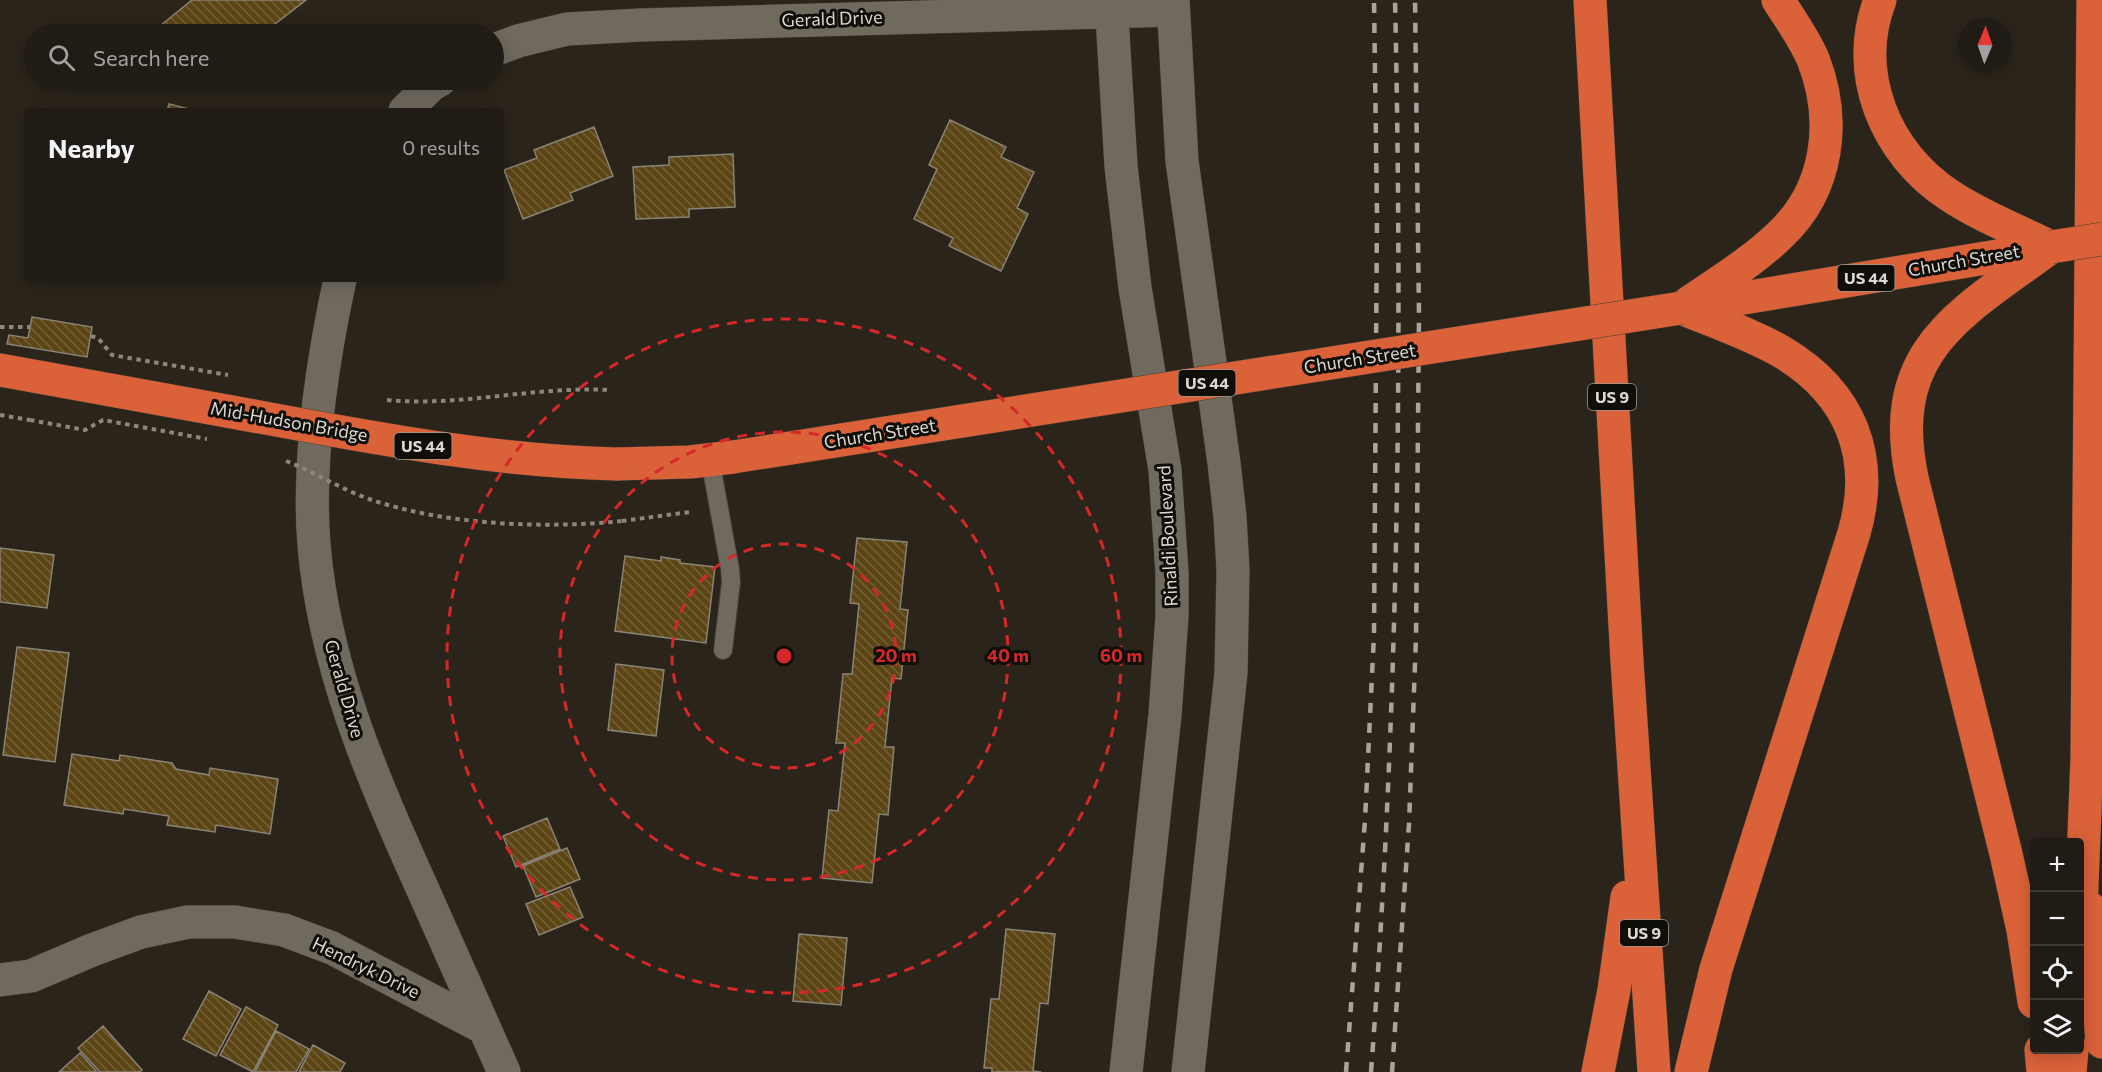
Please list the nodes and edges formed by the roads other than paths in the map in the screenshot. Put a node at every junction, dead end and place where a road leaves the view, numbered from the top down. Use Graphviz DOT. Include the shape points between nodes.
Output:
graph roads {
  1 [pos="1590,0"];
  2 [pos="1778,0"];
  3 [pos="1880,0"];
  4 [pos="2093,0"];
  5 [pos="1173,5"];
  6 [pos="1111,6"];
  7 [pos="504,46"];
  8 [pos="426,90"];
  9 [pos="408,108"];
  10 [pos="2102,239"];
  11 [pos="2051,247"];
  12 [pos="340,282"];
  13 [pos="1681,308"];
  14 [pos="0,370"];
  15 [pos="721,458"];
  16 [pos="616,464"];
  17 [pos="723,650"];
  18 [pos="1635,794"];
  19 [pos="2084,825"];
  20 [pos="2081,892"];
  21 [pos="0,980"];
  22 [pos="2034,1000"];
  23 [pos="484,1028"];
  24 [pos="2102,1042"];
  25 [pos="2041,1054"];
  26 [pos="2072,1054"];
  27 [pos="504,1072"];
  28 [pos="1126,1072"];
  29 [pos="1188,1072"];
  30 [pos="1598,1072"];
  31 [pos="1654,1072"];
  32 [pos="1691,1072"];
  33 [pos="2043,1072"];
  34 [pos="2070,1072"];
  1 -- 18 [label="highway, US 9"];
  2 -- 13 [label="highway" via="1812,57 1824,97 1826,138 1819,176 1803,209 1780,236"];
  3 -- 11 [label="highway" via="1871,40 1871,76 1885,123 1902,151 1950,196"];
  4 -- 19 [label="highway"];
  5 -- 6 [label="street, Gerald Drive"];
  5 -- 29 [label="street" via="1182,161 1222,446 1233,570 1231,673"];
  6 -- 7 [label="street, Gerald Drive" via="567,29"];
  6 -- 28 [label="street, Rinaldi Boulevard" via="1125,208 1162,453 1172,573 1166,715"];
  8 -- 9 [label="street"];
  10 -- 11 [label="highway, Church Street / US 44, bridge"];
  11 -- 13 [label="highway, Church Street / US 44"];
  11 -- 22 [label="highway" via="1967,309 1940,335 1920,364 1905,426 1911,478 2015,893"];
  12 -- 23 [label="street, Gerald Drive" via="319,406 313,476 314,544 323,613 340,685 362,748"];
  13 -- 15 [label="highway, Church Street / US 44, bridge"];
  13 -- 32 [label="highway" via="1780,351 1819,378 1850,423 1860,451 1863,478 1860,514 1716,969"];
  14 -- 16 [label="highway, Mid-Hudson Bridge / US 44, bridge" via="444,450 527,460"];
  15 -- 16 [label="highway, Church Street / US 44"];
  15 -- 17 [label="lane" via="719,508 731,575"];
  18 -- 30 [label="highway" via="1622,943"];
  18 -- 31 [label="highway, US 9"];
  19 -- 20 [label="highway"];
  19 -- 24 [label="highway"];
  21 -- 23 [label="street, Hendryk Drive" via="31,976 141,932 188,922 235,922 284,930 332,948"];
  23 -- 27 [label="street, Gerald Drive"];
  25 -- 33 [label="highway"];
  26 -- 34 [label="highway"];
}
